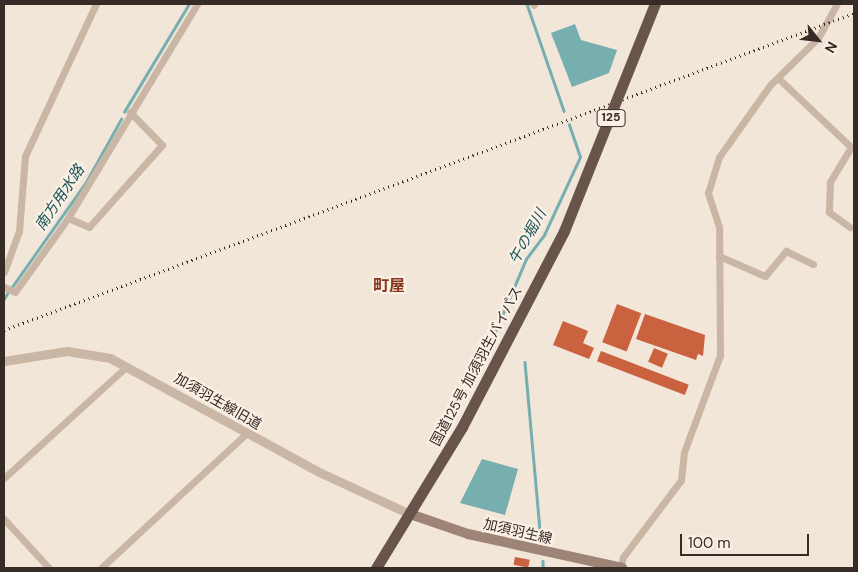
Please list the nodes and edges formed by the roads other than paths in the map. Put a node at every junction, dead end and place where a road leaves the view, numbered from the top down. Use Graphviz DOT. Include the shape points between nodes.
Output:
graph roads {
  1 [pos="96,4"];
  2 [pos="197,4"];
  3 [pos="655,4"];
  4 [pos="838,4"];
  5 [pos="778,78"];
  6 [pos="130,112"];
  7 [pos="68,218"];
  8 [pos="850,226"];
  9 [pos="719,256"];
  10 [pos="814,264"];
  11 [pos="4,272"];
  12 [pos="4,287"];
  13 [pos="4,361"];
  14 [pos="127,366"];
  15 [pos="247,433"];
  16 [pos="4,478"];
  17 [pos="410,514"];
  18 [pos="4,519"];
  19 [pos="49,568"];
  20 [pos="101,568"];
  21 [pos="376,568"];
  22 [pos="621,568"];
  1 -- 11 [label="street" via="25,156 19,231"];
  2 -- 6 [label="street"];
  3 -- 17 [label="highway, 国道125号 加須羽生バイパス / 125, bridge" via="564,231 489,379"];
  4 -- 5 [label="street" via="818,38"];
  5 -- 8 [label="street" via="851,147 830,182 829,212"];
  5 -- 9 [label="street" via="719,157 708,193 718,227"];
  6 -- 7 [label="street"];
  6 -- 7 [label="street" via="162,145 89,227"];
  7 -- 12 [label="street" via="16,292"];
  9 -- 10 [label="street" via="765,276 786,251"];
  9 -- 22 [label="street" via="720,355 684,452 681,480 623,557"];
  13 -- 14 [label="street, 加須羽生線旧道" via="67,351 97,354"];
  14 -- 15 [label="street, 加須羽生線旧道"];
  14 -- 16 [label="street"];
  15 -- 17 [label="street, 加須羽生線旧道"];
  15 -- 20 [label="street"];
  17 -- 21 [label="highway, 国道125号 加須羽生バイパス / 125"];
  17 -- 22 [label="main road, 加須羽生線" via="474,535"];
  18 -- 19 [label="street"];
}
